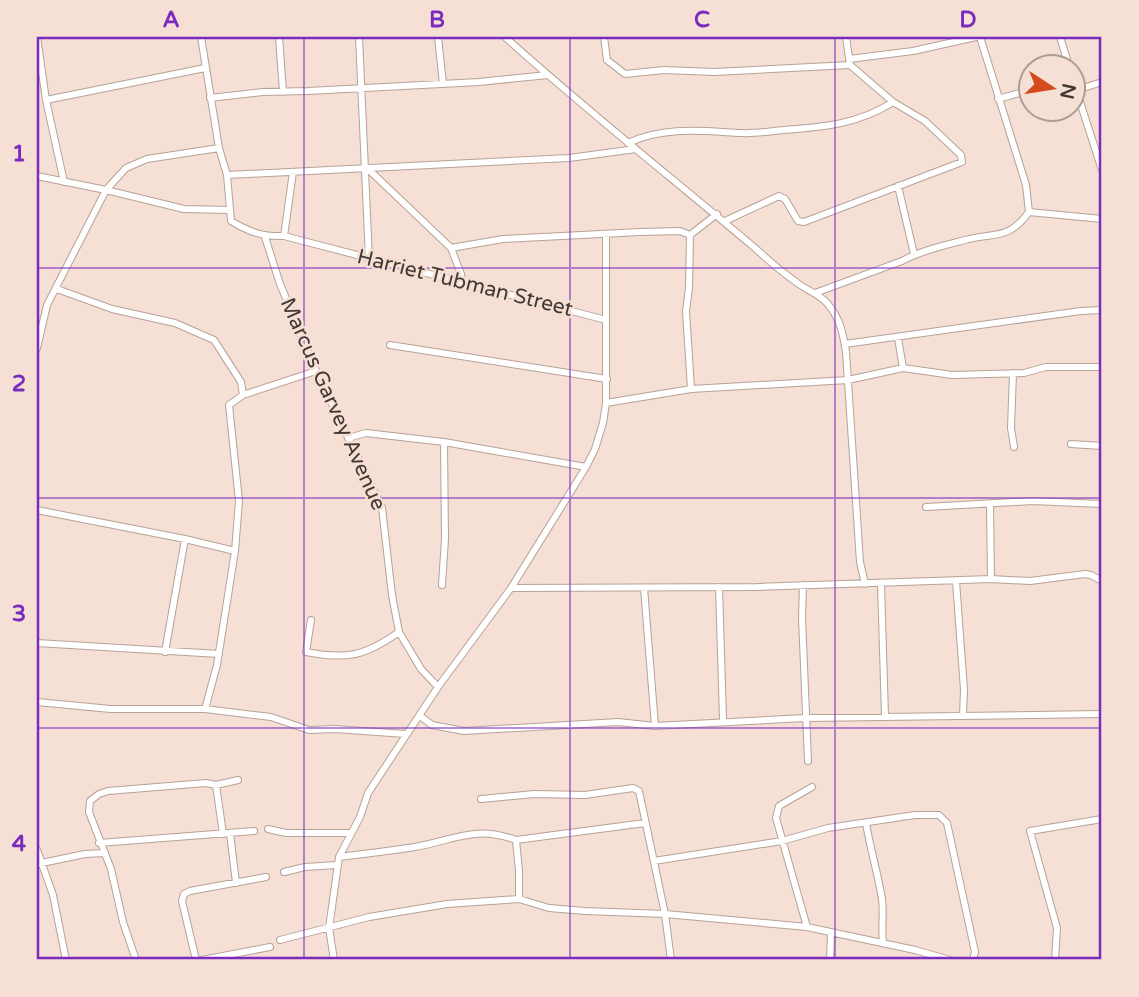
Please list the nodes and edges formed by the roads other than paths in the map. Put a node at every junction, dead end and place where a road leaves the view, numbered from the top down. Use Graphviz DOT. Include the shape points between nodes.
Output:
graph roads {
  1 [pos="37,37"];
  2 [pos="201,37"];
  3 [pos="279,37"];
  4 [pos="359,37"];
  5 [pos="438,37"];
  6 [pos="505,37"];
  7 [pos="604,37"];
  8 [pos="846,37"];
  9 [pos="978,37"];
  10 [pos="850,62"];
  11 [pos="205,68"];
  12 [pos="548,75"];
  13 [pos="443,84"];
  14 [pos="361,89"];
  15 [pos="283,92"];
  16 [pos="1016,94"];
  17 [pos="210,99"];
  18 [pos="998,99"];
  19 [pos="46,100"];
  20 [pos="893,102"];
  21 [pos="1086,119"];
  22 [pos="628,142"];
  23 [pos="219,148"];
  24 [pos="636,149"];
  25 [pos="366,167"];
  26 [pos="1102,170"];
  27 [pos="293,172"];
  28 [pos="227,175"];
  29 [pos="37,176"];
  30 [pos="64,182"];
  31 [pos="898,187"];
  32 [pos="106,190"];
  33 [pos="229,211"];
  34 [pos="1029,212"];
  35 [pos="717,214"];
  36 [pos="1102,219"];
  37 [pos="725,221"];
  38 [pos="606,234"];
  39 [pos="690,235"];
  40 [pos="284,236"];
  41 [pos="265,237"];
  42 [pos="451,248"];
  43 [pos="914,254"];
  44 [pos="369,259"];
  45 [pos="462,283"];
  46 [pos="57,289"];
  47 [pos="814,293"];
  48 [pos="1102,310"];
  49 [pos="606,320"];
  50 [pos="898,338"];
  51 [pos="845,344"];
  52 [pos="390,345"];
  53 [pos="37,348"];
  54 [pos="1102,367"];
  55 [pos="903,368"];
  56 [pos="316,371"];
  57 [pos="1013,373"];
  58 [pos="607,379"];
  59 [pos="848,380"];
  60 [pos="691,389"];
  61 [pos="243,395"];
  62 [pos="606,403"];
  63 [pos="348,438"];
  64 [pos="444,442"];
  65 [pos="1071,444"];
  66 [pos="1102,446"];
  67 [pos="1014,447"];
  68 [pos="586,467"];
  69 [pos="990,503"];
  70 [pos="1102,504"];
  71 [pos="926,508"];
  72 [pos="37,510"];
  73 [pos="185,539"];
  74 [pos="235,551"];
  75 [pos="991,579"];
  76 [pos="956,581"];
  77 [pos="1102,581"];
  78 [pos="865,584"];
  79 [pos="881,584"];
  80 [pos="442,585"];
  81 [pos="803,585"];
  82 [pos="644,587"];
  83 [pos="719,587"];
  84 [pos="511,588"];
  85 [pos="311,620"];
  86 [pos="399,632"];
  87 [pos="37,643"];
  88 [pos="165,652"];
  89 [pos="219,654"];
  90 [pos="438,687"];
  91 [pos="37,702"];
  92 [pos="205,709"];
  93 [pos="1102,714"];
  94 [pos="420,716"];
  95 [pos="884,716"];
  96 [pos="963,716"];
  97 [pos="805,718"];
  98 [pos="723,720"];
  99 [pos="655,726"];
  100 [pos="405,734"];
  101 [pos="808,761"];
  102 [pos="238,780"];
  103 [pos="216,785"];
  104 [pos="813,787"];
  105 [pos="481,799"];
  106 [pos="1102,819"];
  107 [pos="645,823"];
  108 [pos="866,823"];
  109 [pos="268,829"];
  110 [pos="254,831"];
  111 [pos="227,833"];
  112 [pos="351,833"];
  113 [pos="516,840"];
  114 [pos="782,841"];
  115 [pos="99,843"];
  116 [pos="37,850"];
  117 [pos="105,853"];
  118 [pos="338,857"];
  119 [pos="654,861"];
  120 [pos="39,863"];
  121 [pos="337,865"];
  122 [pos="284,872"];
  123 [pos="266,877"];
  124 [pos="236,883"];
  125 [pos="519,899"];
  126 [pos="665,914"];
  127 [pos="807,926"];
  128 [pos="329,928"];
  129 [pos="831,933"];
  130 [pos="280,940"];
  131 [pos="883,943"];
  132 [pos="270,947"];
  133 [pos="66,960"];
  134 [pos="136,960"];
  135 [pos="196,960"];
  136 [pos="202,960"];
  137 [pos="334,960"];
  138 [pos="671,960"];
  139 [pos="830,960"];
  140 [pos="948,960"];
  141 [pos="973,960"];
  142 [pos="1055,960"];
  1 -- 19 [label="street"];
  2 -- 11 [label="street"];
  3 -- 15 [label="street"];
  4 -- 14 [label="street"];
  5 -- 13 [label="street"];
  6 -- 12 [label="street"];
  7 -- 10 [label="street" via="607,60 625,74"];
  8 -- 10 [label="street"];
  9 -- 10 [label="street"];
  9 -- 18 [label="street"];
  10 -- 20 [label="street"];
  11 -- 17 [label="street"];
  11 -- 19 [label="street"];
  12 -- 13 [label="street"];
  12 -- 22 [label="street"];
  13 -- 14 [label="street"];
  14 -- 15 [label="street"];
  14 -- 25 [label="street"];
  15 -- 17 [label="street"];
  16 -- 18 [label="street"];
  17 -- 23 [label="street"];
  18 -- 34 [label="street" via="1026,185"];
  19 -- 30 [label="street"];
  20 -- 22 [label="street" via="839,125 743,133 650,133"];
  20 -- 31 [label="street" via="925,121 961,155 962,162"];
  21 -- 26 [label="street"];
  22 -- 24 [label="street"];
  23 -- 28 [label="street"];
  23 -- 32 [label="street" via="147,159 126,168"];
  24 -- 25 [label="street" via="569,158"];
  24 -- 35 [label="street"];
  25 -- 27 [label="street"];
  25 -- 42 [label="street"];
  25 -- 44 [label="street"];
  27 -- 28 [label="street"];
  27 -- 40 [label="street"];
  28 -- 33 [label="street"];
  29 -- 30 [label="street"];
  30 -- 32 [label="street"];
  31 -- 37 [label="street" via="804,222 798,221 779,196"];
  31 -- 43 [label="street"];
  32 -- 33 [label="street" via="184,209"];
  32 -- 46 [label="street"];
  33 -- 41 [label="street" via="231,220"];
  34 -- 36 [label="street"];
  34 -- 43 [label="street" via="998,237 968,239"];
  35 -- 37 [label="street"];
  35 -- 39 [label="street"];
  37 -- 47 [label="street"];
  38 -- 39 [label="street" via="680,231"];
  38 -- 42 [label="street" via="503,239"];
  38 -- 49 [label="street"];
  39 -- 60 [label="street" via="686,311"];
  40 -- 41 [label="street, Harriet Tubman Street"];
  40 -- 44 [label="street, Harriet Tubman Street"];
  41 -- 56 [label="street, Marcus Garvey Avenue"];
  42 -- 45 [label="street"];
  43 -- 47 [label="street"];
  44 -- 45 [label="street, Harriet Tubman Street"];
  45 -- 49 [label="street, Harriet Tubman Street"];
  46 -- 53 [label="street" via="47,305"];
  46 -- 61 [label="street" via="112,309 175,323 214,340 241,382"];
  47 -- 51 [label="street" via="837,315"];
  48 -- 50 [label="street"];
  49 -- 58 [label="street"];
  50 -- 51 [label="street"];
  50 -- 55 [label="street"];
  51 -- 59 [label="street"];
  52 -- 58 [label="street"];
  54 -- 57 [label="street" via="1046,367"];
  55 -- 57 [label="street" via="952,375"];
  55 -- 59 [label="street"];
  56 -- 61 [label="street"];
  56 -- 63 [label="street, Marcus Garvey Avenue"];
  57 -- 67 [label="street"];
  58 -- 62 [label="street"];
  59 -- 60 [label="street"];
  59 -- 78 [label="street"];
  60 -- 62 [label="street"];
  61 -- 74 [label="street" via="229,405 239,501"];
  62 -- 68 [label="street"];
  63 -- 64 [label="street" via="366,433"];
  63 -- 86 [label="street, Marcus Garvey Avenue" via="382,508"];
  64 -- 68 [label="street"];
  64 -- 80 [label="street"];
  65 -- 66 [label="street"];
  68 -- 84 [label="street"];
  69 -- 70 [label="street"];
  69 -- 71 [label="street"];
  69 -- 75 [label="street"];
  72 -- 73 [label="street"];
  73 -- 74 [label="street"];
  73 -- 88 [label="street"];
  74 -- 89 [label="street"];
  75 -- 76 [label="street"];
  75 -- 77 [label="street" via="1030,582 1085,574"];
  76 -- 79 [label="street"];
  76 -- 96 [label="street"];
  78 -- 79 [label="street"];
  78 -- 81 [label="street"];
  79 -- 95 [label="street"];
  81 -- 83 [label="street"];
  81 -- 97 [label="street"];
  82 -- 83 [label="street"];
  82 -- 84 [label="street"];
  82 -- 99 [label="street"];
  83 -- 98 [label="street"];
  84 -- 90 [label="street"];
  85 -- 86 [label="street" via="306,652 326,656 374,650"];
  86 -- 90 [label="street, Marcus Garvey Avenue"];
  87 -- 88 [label="street"];
  88 -- 89 [label="street"];
  89 -- 92 [label="street"];
  90 -- 94 [label="street"];
  91 -- 92 [label="street" via="111,709"];
  92 -- 100 [label="street" via="271,717 309,730"];
  93 -- 96 [label="street"];
  94 -- 99 [label="street" via="432,725 464,731 618,722"];
  94 -- 100 [label="street"];
  95 -- 96 [label="street"];
  95 -- 97 [label="street"];
  97 -- 98 [label="street"];
  97 -- 101 [label="street"];
  98 -- 99 [label="street"];
  100 -- 112 [label="street" via="368,793"];
  102 -- 103 [label="street"];
  103 -- 111 [label="street"];
  103 -- 115 [label="street" via="99,794 90,801 89,812"];
  104 -- 114 [label="street" via="779,806 776,818"];
  105 -- 107 [label="street" via="585,795 633,788 639,791"];
  106 -- 142 [label="street" via="1030,831 1057,929"];
  107 -- 113 [label="street"];
  107 -- 119 [label="street"];
  108 -- 114 [label="street"];
  108 -- 131 [label="street" via="882,897"];
  108 -- 141 [label="street" via="930,814 947,823"];
  109 -- 112 [label="street"];
  110 -- 111 [label="street"];
  111 -- 115 [label="street"];
  111 -- 124 [label="street"];
  112 -- 118 [label="street"];
  113 -- 118 [label="street" via="476,831 418,846"];
  113 -- 125 [label="street"];
  114 -- 119 [label="street"];
  114 -- 127 [label="street"];
  115 -- 117 [label="street"];
  116 -- 120 [label="street"];
  117 -- 120 [label="street"];
  117 -- 134 [label="street"];
  118 -- 121 [label="street"];
  119 -- 126 [label="street"];
  120 -- 133 [label="street" via="53,895"];
  121 -- 122 [label="street"];
  121 -- 128 [label="street"];
  123 -- 124 [label="street"];
  124 -- 135 [label="street" via="184,894 181,901"];
  125 -- 126 [label="street" via="549,908"];
  125 -- 128 [label="street" via="447,904"];
  126 -- 127 [label="street"];
  126 -- 138 [label="street"];
  127 -- 129 [label="street"];
  128 -- 130 [label="street"];
  128 -- 137 [label="street"];
  129 -- 131 [label="street"];
  129 -- 139 [label="street"];
  131 -- 140 [label="street"];
  132 -- 136 [label="street"];
}
